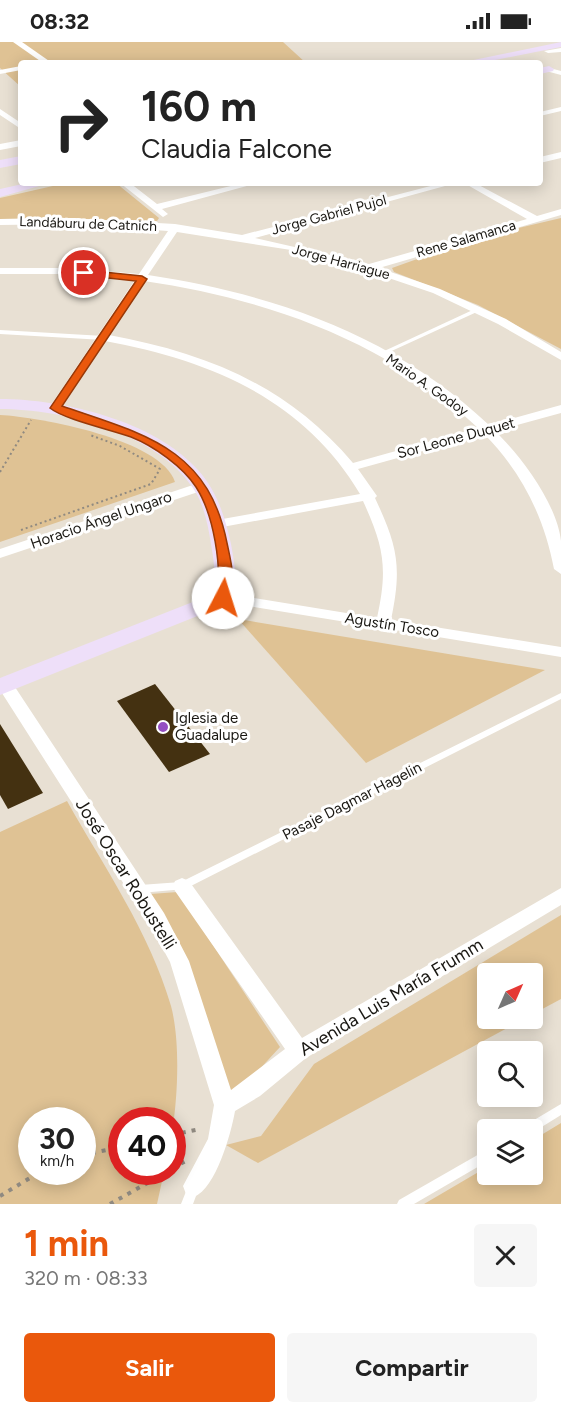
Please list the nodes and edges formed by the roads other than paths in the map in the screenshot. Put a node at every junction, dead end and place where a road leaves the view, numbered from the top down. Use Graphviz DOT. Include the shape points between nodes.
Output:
graph roads {
  1 [pos="17,42"];
  2 [pos="561,48"];
  3 [pos="44,60"];
  4 [pos="483,60"];
  5 [pos="501,60"];
  6 [pos="18,69"];
  7 [pos="544,70"];
  8 [pos="0,72"];
  9 [pos="561,73"];
  10 [pos="561,109"];
  11 [pos="0,111"];
  12 [pos="543,113"];
  13 [pos="18,126"];
  14 [pos="18,144"];
  15 [pos="0,147"];
  16 [pos="561,155"];
  17 [pos="543,159"];
  18 [pos="18,162"];
  19 [pos="0,166"];
  20 [pos="31,186"];
  21 [pos="128,186"];
  22 [pos="242,186"];
  23 [pos="440,186"];
  24 [pos="474,186"];
  25 [pos="0,193"];
  26 [pos="157,207"];
  27 [pos="561,212"];
  28 [pos="536,219"];
  29 [pos="0,222"];
  30 [pos="175,227"];
  31 [pos="241,238"];
  32 [pos="371,267"];
  33 [pos="0,271"];
  34 [pos="142,279"];
  35 [pos="477,310"];
  36 [pos="0,332"];
  37 [pos="104,338"];
  38 [pos="383,353"];
  39 [pos="561,357"];
  40 [pos="0,404"];
  41 [pos="55,408"];
  42 [pos="561,409"];
  43 [pos="487,430"];
  44 [pos="351,467"];
  45 [pos="202,486"];
  46 [pos="370,496"];
  47 [pos="217,524"];
  48 [pos="0,554"];
  49 [pos="561,569"];
  50 [pos="223,598"];
  51 [pos="383,623"];
  52 [pos="561,652"];
  53 [pos="2,683"];
  54 [pos="561,696"];
  55 [pos="182,886"];
  56 [pos="138,889"];
  57 [pos="561,896"];
  58 [pos="299,1051"];
  59 [pos="561,1109"];
  60 [pos="223,1114"];
  61 [pos="543,1120"];
  62 [pos="477,1160"];
  63 [pos="191,1195"];
  64 [pos="403,1204"];
  1 -- 3 [label="street"];
  2 -- 4 [label="street"];
  2 -- 5 [label="street"];
  6 -- 8 [label="street"];
  7 -- 9 [label="street"];
  10 -- 12 [label="street"];
  11 -- 13 [label="street"];
  14 -- 15 [label="street"];
  16 -- 17 [label="street"];
  18 -- 19 [label="street"];
  20 -- 25 [label="street"];
  21 -- 26 [label="street"];
  22 -- 26 [label="street"];
  23 -- 31 [label="street, Jorge Gabriel Pujol"];
  24 -- 28 [label="street"];
  26 -- 30 [label="street"];
  27 -- 28 [label="street, Rene Salamanca"];
  28 -- 32 [label="street, Rene Salamanca"];
  29 -- 30 [label="street, Landáburu de Catnich" via="72,221"];
  30 -- 31 [label="street, Jorge Harriague"];
  30 -- 34 [label="street"];
  31 -- 32 [label="street, Jorge Harriague"];
  32 -- 35 [label="street, Jorge Harriague"];
  33 -- 34 [label="street, Mario A. Godoy"];
  34 -- 37 [label="street"];
  34 -- 38 [label="street, Mario A. Godoy" via="274,306"];
  35 -- 38 [label="lane"];
  35 -- 39 [label="street, Jorge Harriague"];
  36 -- 37 [label="lane"];
  37 -- 41 [label="street"];
  37 -- 44 [label="street" via="180,354 245,380 314,427"];
  38 -- 43 [label="street, Mario A. Godoy" via="439,390"];
  40 -- 41 [label="street"];
  41 -- 45 [label="street" via="138,436 176,460"];
  42 -- 43 [label="street, Sor Leone Duquet"];
  43 -- 44 [label="street, Sor Leone Duquet"];
  43 -- 49 [label="street, Mario A. Godoy" via="519,466 543,509"];
  44 -- 46 [label="street"];
  45 -- 47 [label="street"];
  45 -- 48 [label="street, Horacio Ángel Ungaro"];
  46 -- 47 [label="street"];
  46 -- 51 [label="street" via="391,564"];
  47 -- 50 [label="street" via="227,576"];
  50 -- 51 [label="street, Agustín Tosco"];
  50 -- 53 [label="street"];
  51 -- 52 [label="street, Agustín Tosco"];
  53 -- 56 [label="street, José Oscar Robustelli"];
  54 -- 55 [label="lane, Pasaje Dagmar Hagelin"];
  55 -- 56 [label="lane, Pasaje Dagmar Hagelin"];
  55 -- 58 [label="street"];
  56 -- 60 [label="street, José Oscar Robustelli" via="179,961"];
  57 -- 58 [label="street, Avenida Luis María Frumm"];
  58 -- 60 [label="street, Avenida Luis María Frumm"];
  59 -- 61 [label="lane"];
  60 -- 63 [label="street" via="218,1142"];
  62 -- 64 [label="lane"];
}
